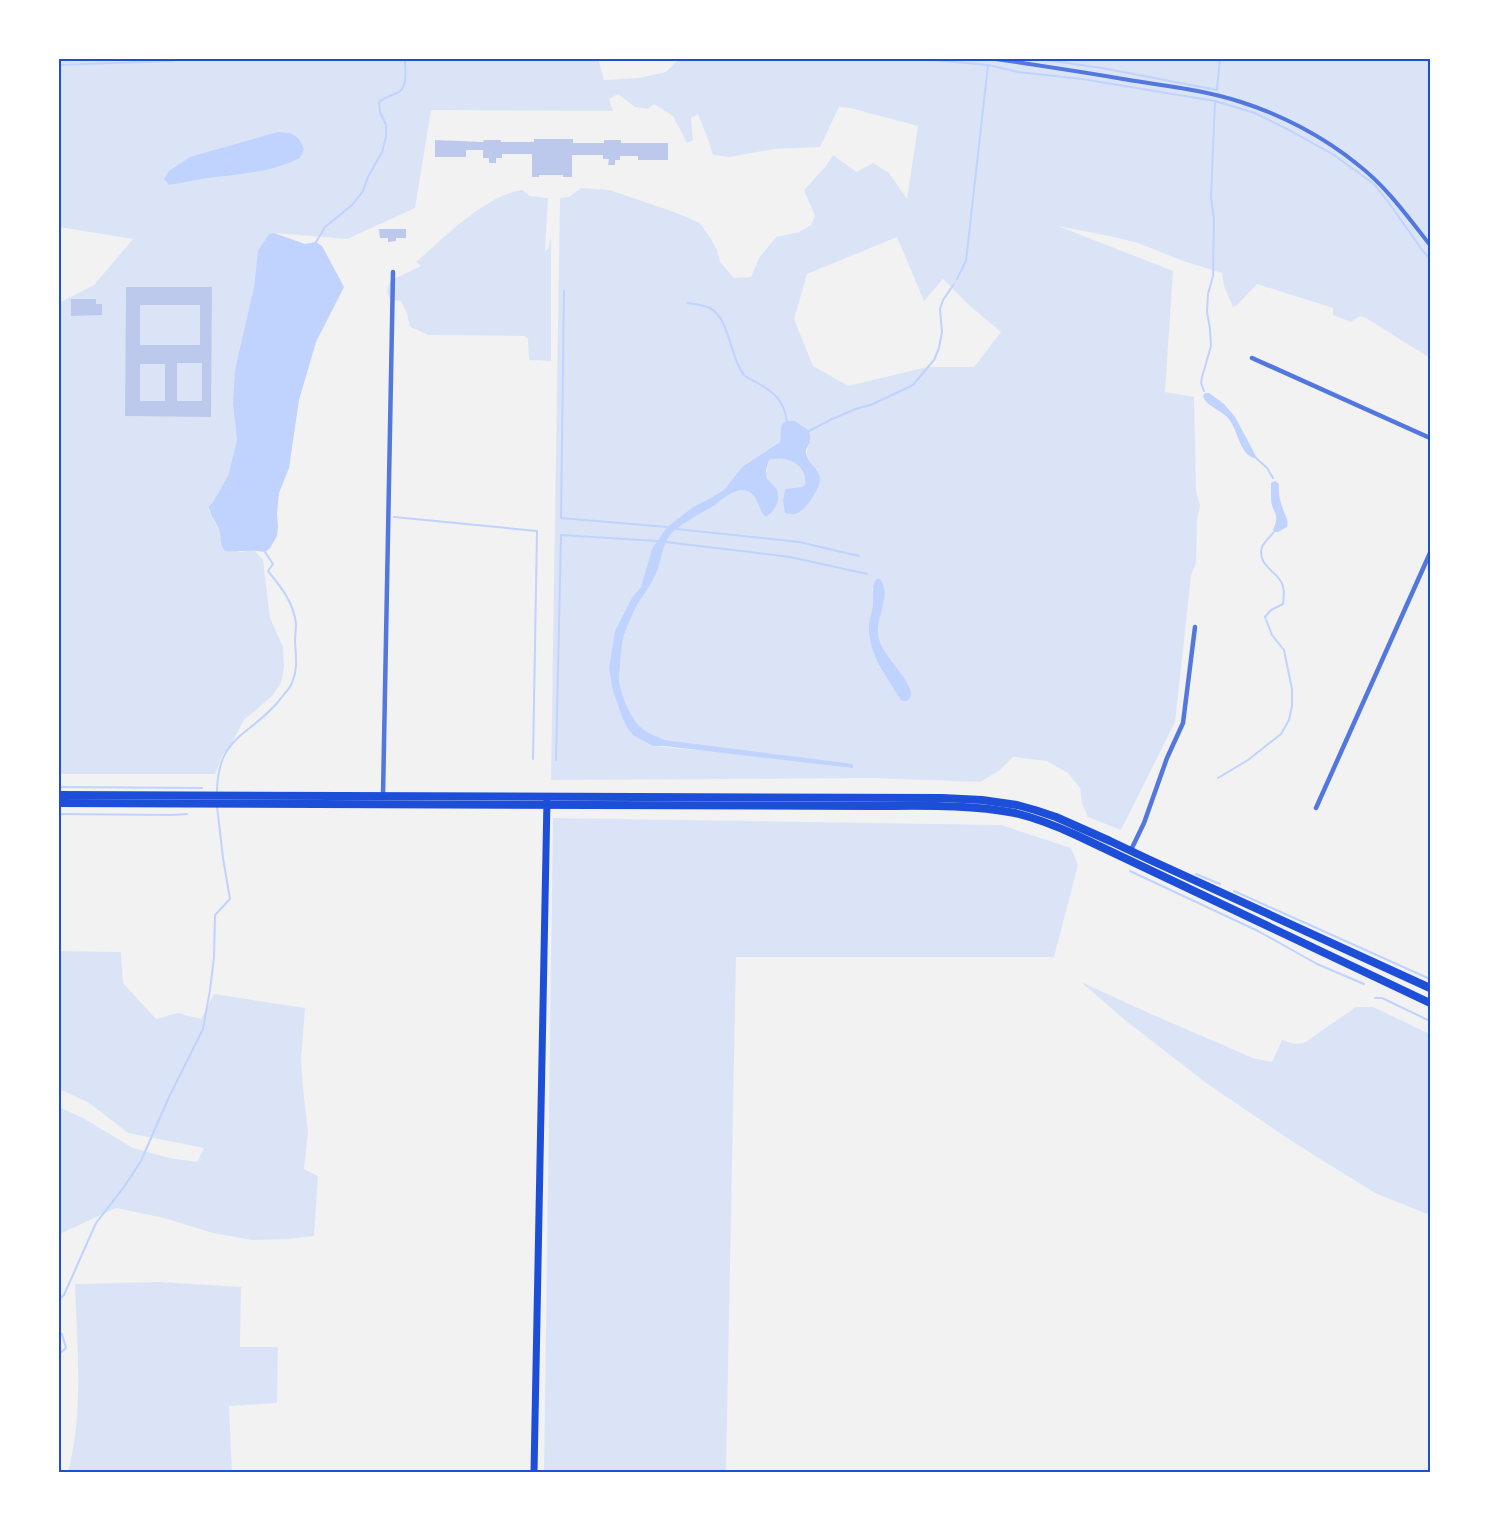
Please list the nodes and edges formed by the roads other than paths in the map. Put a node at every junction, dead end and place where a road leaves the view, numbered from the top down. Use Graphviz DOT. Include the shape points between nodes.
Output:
graph roads {
  1 [pos="989,58"];
  2 [pos="1431,245"];
  3 [pos="393,272"];
  4 [pos="1252,357"];
  5 [pos="1431,438"];
  6 [pos="1431,553"];
  7 [pos="1195,627"];
  8 [pos="58,795"];
  9 [pos="383,796"];
  10 [pos="202,800"];
  11 [pos="234,800"];
  12 [pos="547,801"];
  13 [pos="58,803"];
  14 [pos="1316,808"];
  15 [pos="1131,850"];
  16 [pos="1431,988"];
  17 [pos="1431,1003"];
  18 [pos="534,1473"];
  1 -- 2 [label="street" via="1204,93 1263,110 1358,164 1389,193"];
  3 -- 9 [label="street"];
  4 -- 5 [label="street"];
  6 -- 14 [label="street"];
  7 -- 15 [label="street" via="1183,723"];
  8 -- 10 [label="main road"];
  9 -- 11 [label="main road"];
  9 -- 12 [label="main road"];
  10 -- 11 [label="main road"];
  10 -- 13 [label="main road"];
  11 -- 12 [label="main road"];
  12 -- 15 [label="main road" via="982,800 1056,817"];
  12 -- 17 [label="main road" via="941,806 1014,813 1076,835"];
  12 -- 18 [label="main road"];
  15 -- 16 [label="main road"];
}
